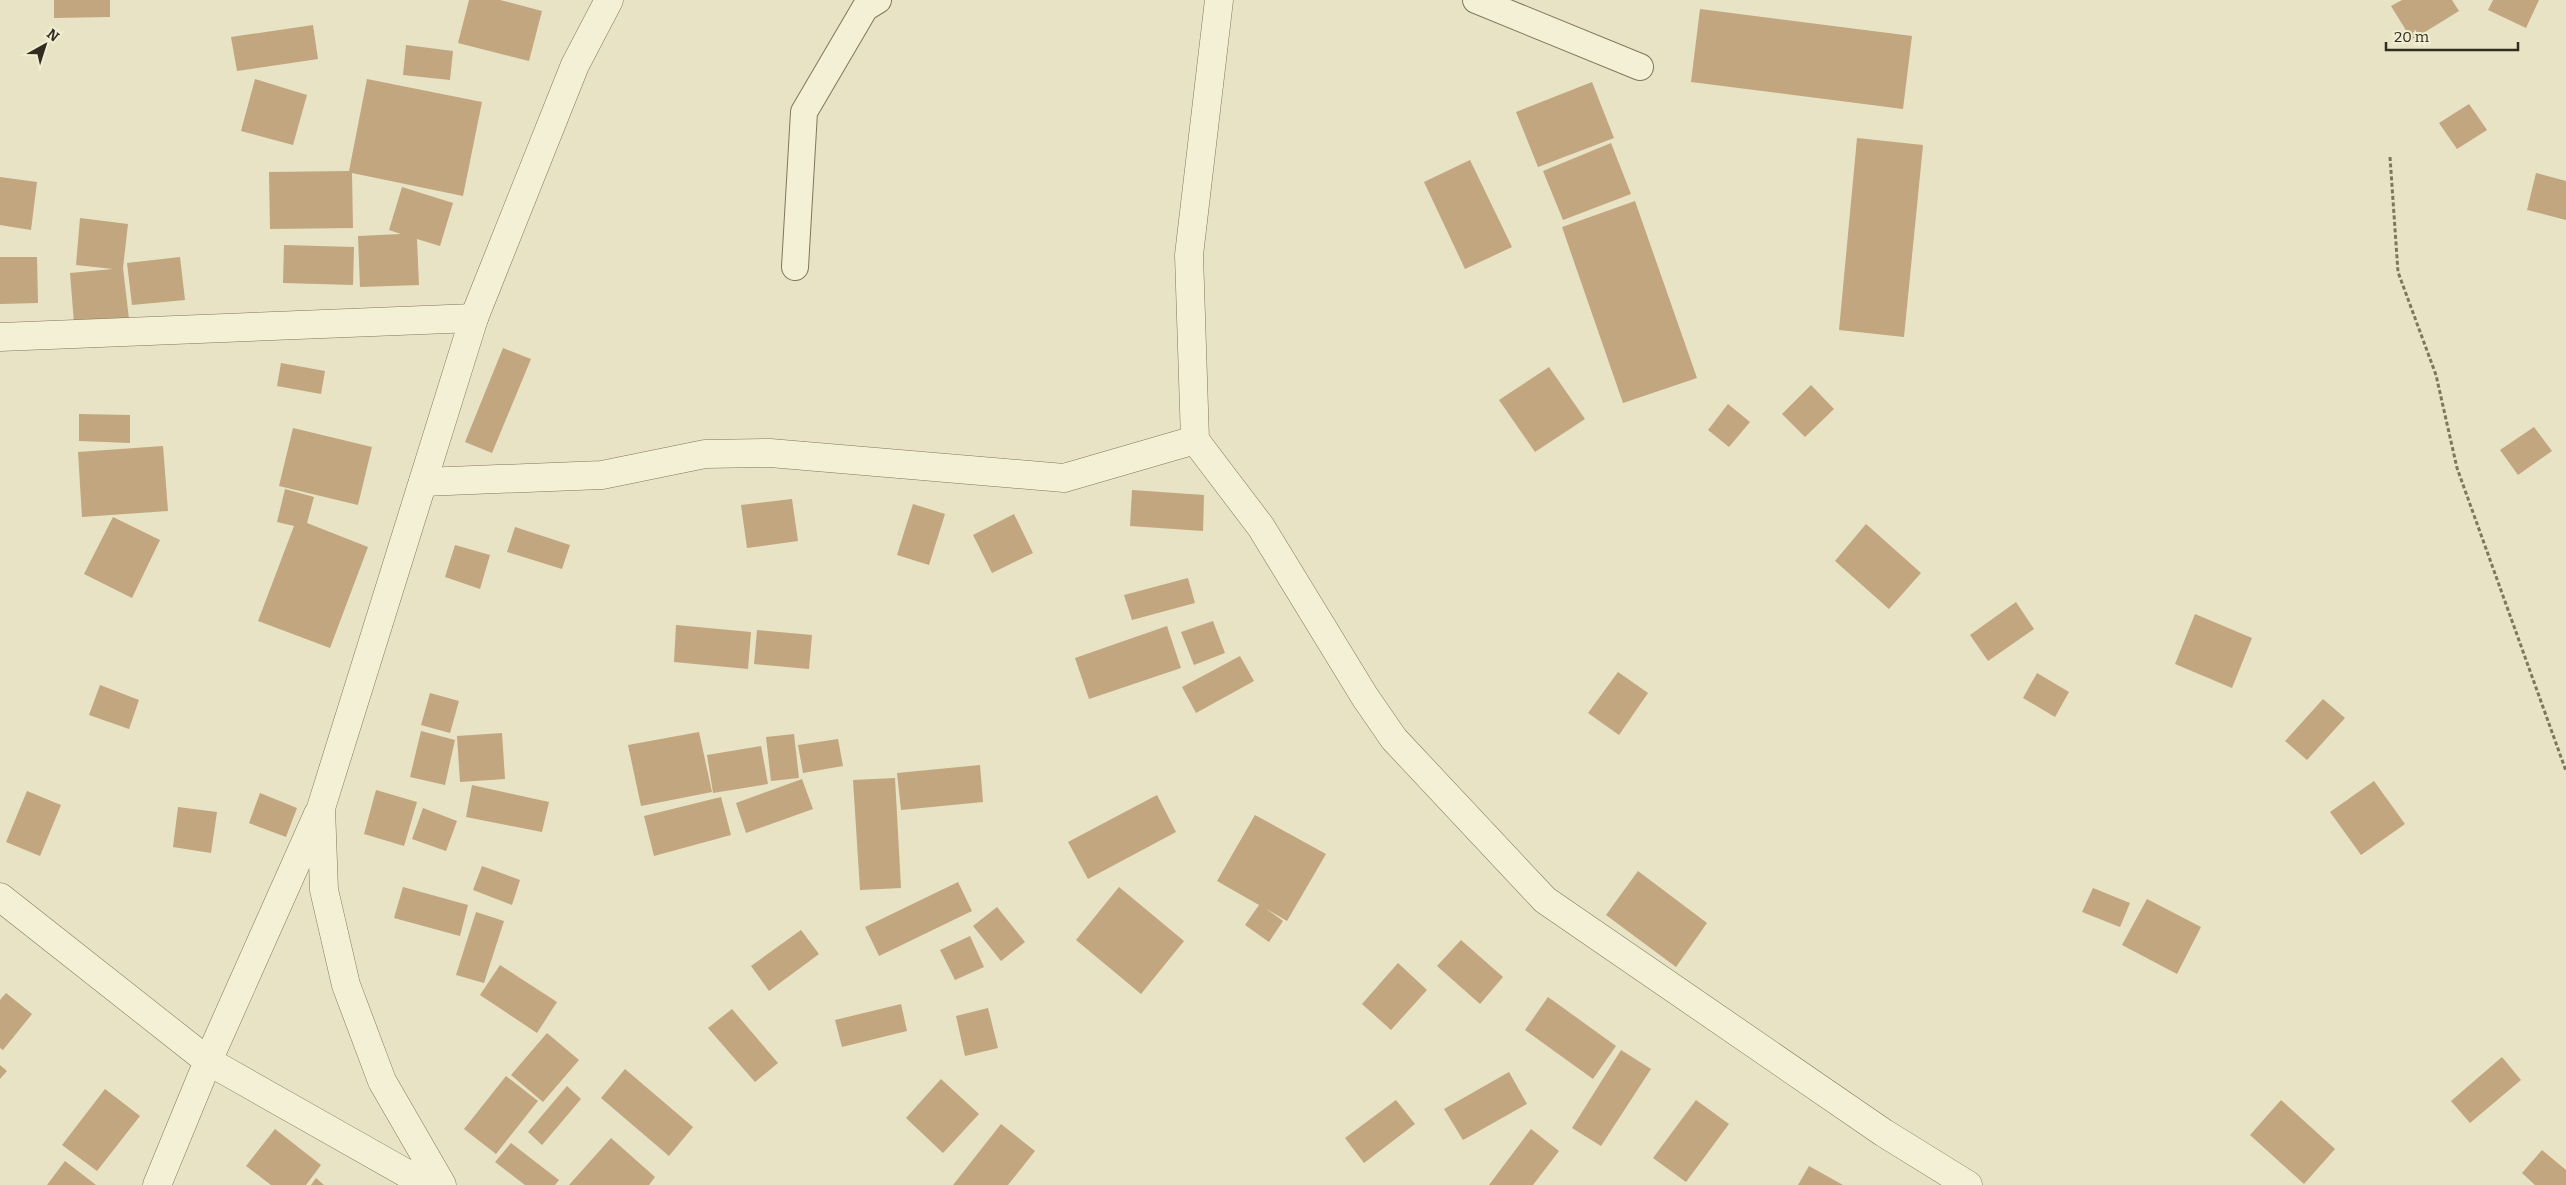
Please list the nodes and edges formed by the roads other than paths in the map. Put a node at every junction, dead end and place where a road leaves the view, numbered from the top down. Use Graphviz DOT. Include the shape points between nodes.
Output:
graph roads {
  1 [pos="609,0"];
  2 [pos="878,0"];
  3 [pos="1219,0"];
  4 [pos="1476,0"];
  5 [pos="1640,67"];
  6 [pos="795,267"];
  7 [pos="474,318"];
  8 [pos="0,337"];
  9 [pos="1195,440"];
  10 [pos="423,482"];
  11 [pos="321,808"];
  12 [pos="0,897"];
  13 [pos="208,1061"];
  14 [pos="157,1185"];
  15 [pos="427,1185"];
  16 [pos="442,1185"];
  17 [pos="1968,1185"];
  1 -- 7 [label="street" via="575,65"];
  2 -- 6 [label="lane" via="865,8 804,112"];
  3 -- 9 [label="street" via="1188,255"];
  4 -- 5 [label="lane"];
  7 -- 8 [label="street"];
  7 -- 10 [label="street"];
  9 -- 10 [label="street" via="1064,478 770,453 705,454 602,475"];
  9 -- 17 [label="street" via="1261,527 1394,740 1545,900 1884,1133"];
  10 -- 11 [label="street"];
  11 -- 13 [label="street"];
  11 -- 16 [label="street" via="324,890 346,985 382,1081"];
  12 -- 13 [label="street"];
  13 -- 14 [label="street"];
  13 -- 15 [label="street"];
}
